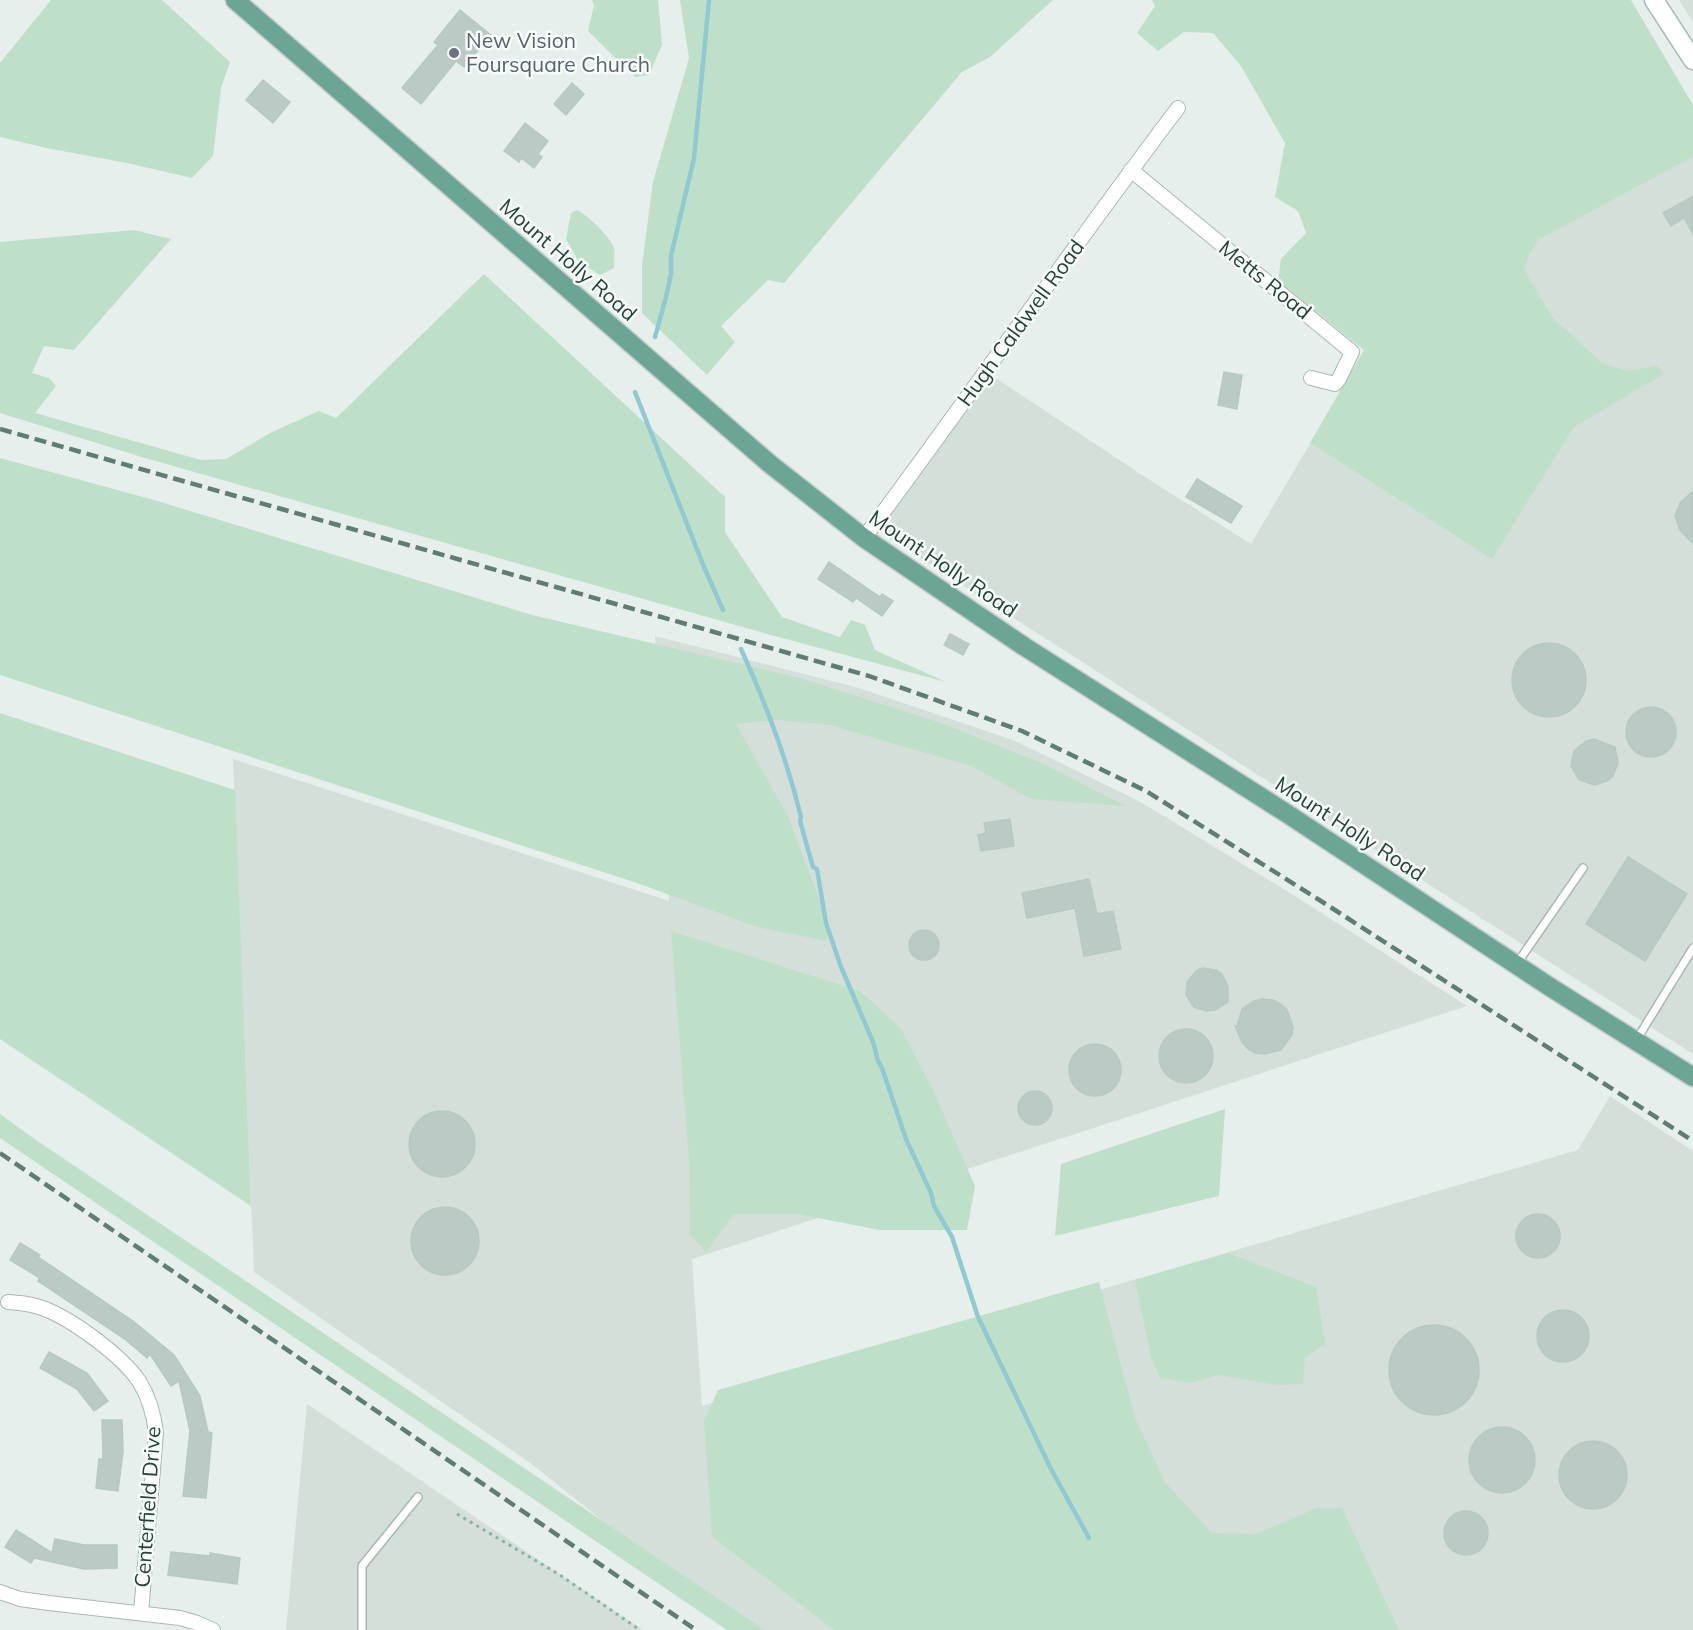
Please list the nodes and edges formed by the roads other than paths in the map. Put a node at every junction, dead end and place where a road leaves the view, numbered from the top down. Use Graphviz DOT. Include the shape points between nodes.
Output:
graph roads {
  1 [pos="235,0"];
  2 [pos="1654,0"];
  3 [pos="1693,60"];
  4 [pos="1178,108"];
  5 [pos="1131,170"];
  6 [pos="1311,378"];
  7 [pos="864,538"];
  8 [pos="1583,868"];
  9 [pos="1693,948"];
  10 [pos="1516,964"];
  11 [pos="1636,1041"];
  12 [pos="1693,1077"];
  13 [pos="8,1302"];
  14 [pos="418,1497"];
  15 [pos="0,1592"];
  16 [pos="141,1613"];
  17 [pos="213,1630"];
  18 [pos="363,1630"];
  1 -- 7 [label="main road, Mount Holly Road" via="770,464"];
  2 -- 3 [label="street"];
  4 -- 5 [label="street, Hugh Caldwell Road"];
  5 -- 6 [label="street, Metts Road" via="1352,352 1335,384"];
  5 -- 7 [label="street, Hugh Caldwell Road"];
  7 -- 10 [label="main road, Mount Holly Road" via="1025,647"];
  8 -- 10 [label="lane"];
  9 -- 11 [label="lane"];
  10 -- 11 [label="main road, Mount Holly Road"];
  11 -- 12 [label="main road, Mount Holly Road"];
  13 -- 16 [label="street, Centerfield Drive" via="46,1309 76,1327 129,1368 148,1401 156,1433"];
  14 -- 18 [label="lane" via="362,1566"];
  15 -- 16 [label="street" via="20,1599"];
  16 -- 17 [label="street" via="180,1618"];
}
